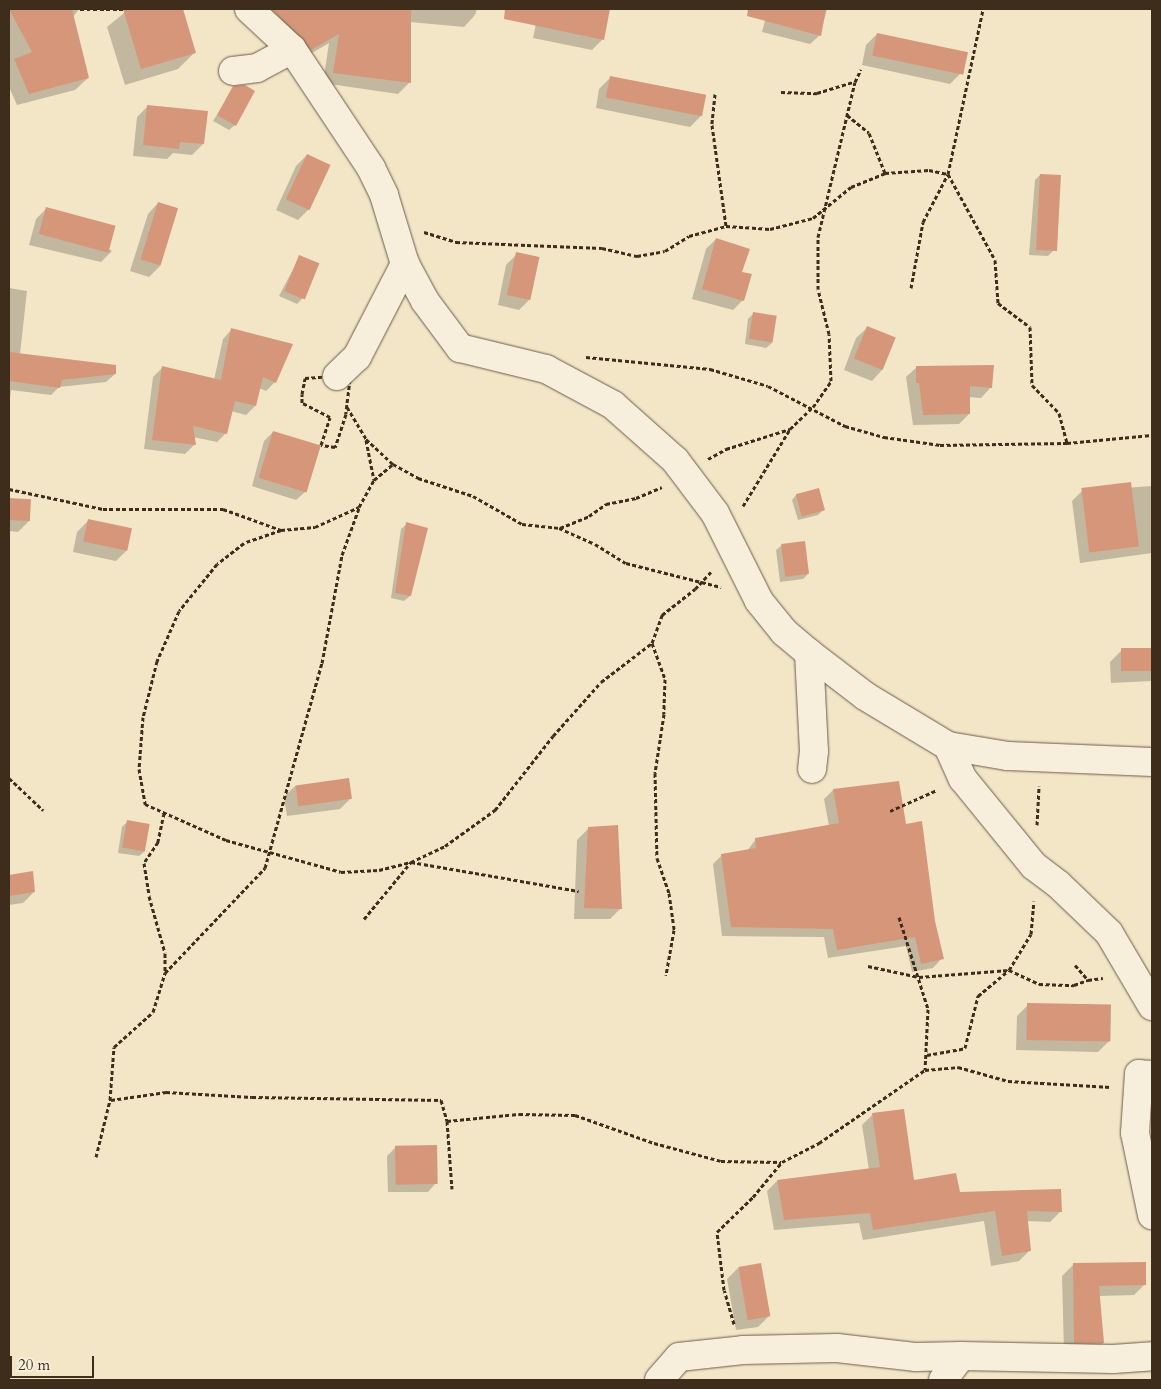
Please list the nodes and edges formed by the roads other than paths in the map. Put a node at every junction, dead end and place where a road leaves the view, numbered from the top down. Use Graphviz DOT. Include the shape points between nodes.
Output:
graph roads {
  1 [pos="249,9"];
  2 [pos="292,49"];
  3 [pos="233,71"];
  4 [pos="405,264"];
  5 [pos="337,376"];
  6 [pos="809,653"];
  7 [pos="948,746"];
  8 [pos="1152,762"];
  9 [pos="812,769"];
  10 [pos="1152,1006"];
  11 [pos="1146,1075"];
  12 [pos="1152,1215"];
  13 [pos="961,1356"];
  14 [pos="1152,1356"];
  15 [pos="659,1380"];
  16 [pos="943,1380"];
  1 -- 2 [label="street"];
  2 -- 3 [label="street" via="257,68"];
  2 -- 4 [label="street" via="371,168"];
  4 -- 5 [label="street" via="357,357"];
  4 -- 6 [label="street" via="425,301 460,348 546,369 613,405 684,472 715,513 759,601 784,632"];
  6 -- 7 [label="street" via="865,696"];
  6 -- 9 [label="street"];
  7 -- 8 [label="street" via="1041,758"];
  7 -- 10 [label="street" via="963,779 1034,866 1109,933"];
  11 -- 12 [label="street" via="1134,1132"];
  13 -- 14 [label="street" via="1113,1359"];
  13 -- 15 [label="street" via="916,1357 837,1348 742,1350 679,1357"];
  13 -- 16 [label="street"];
}
